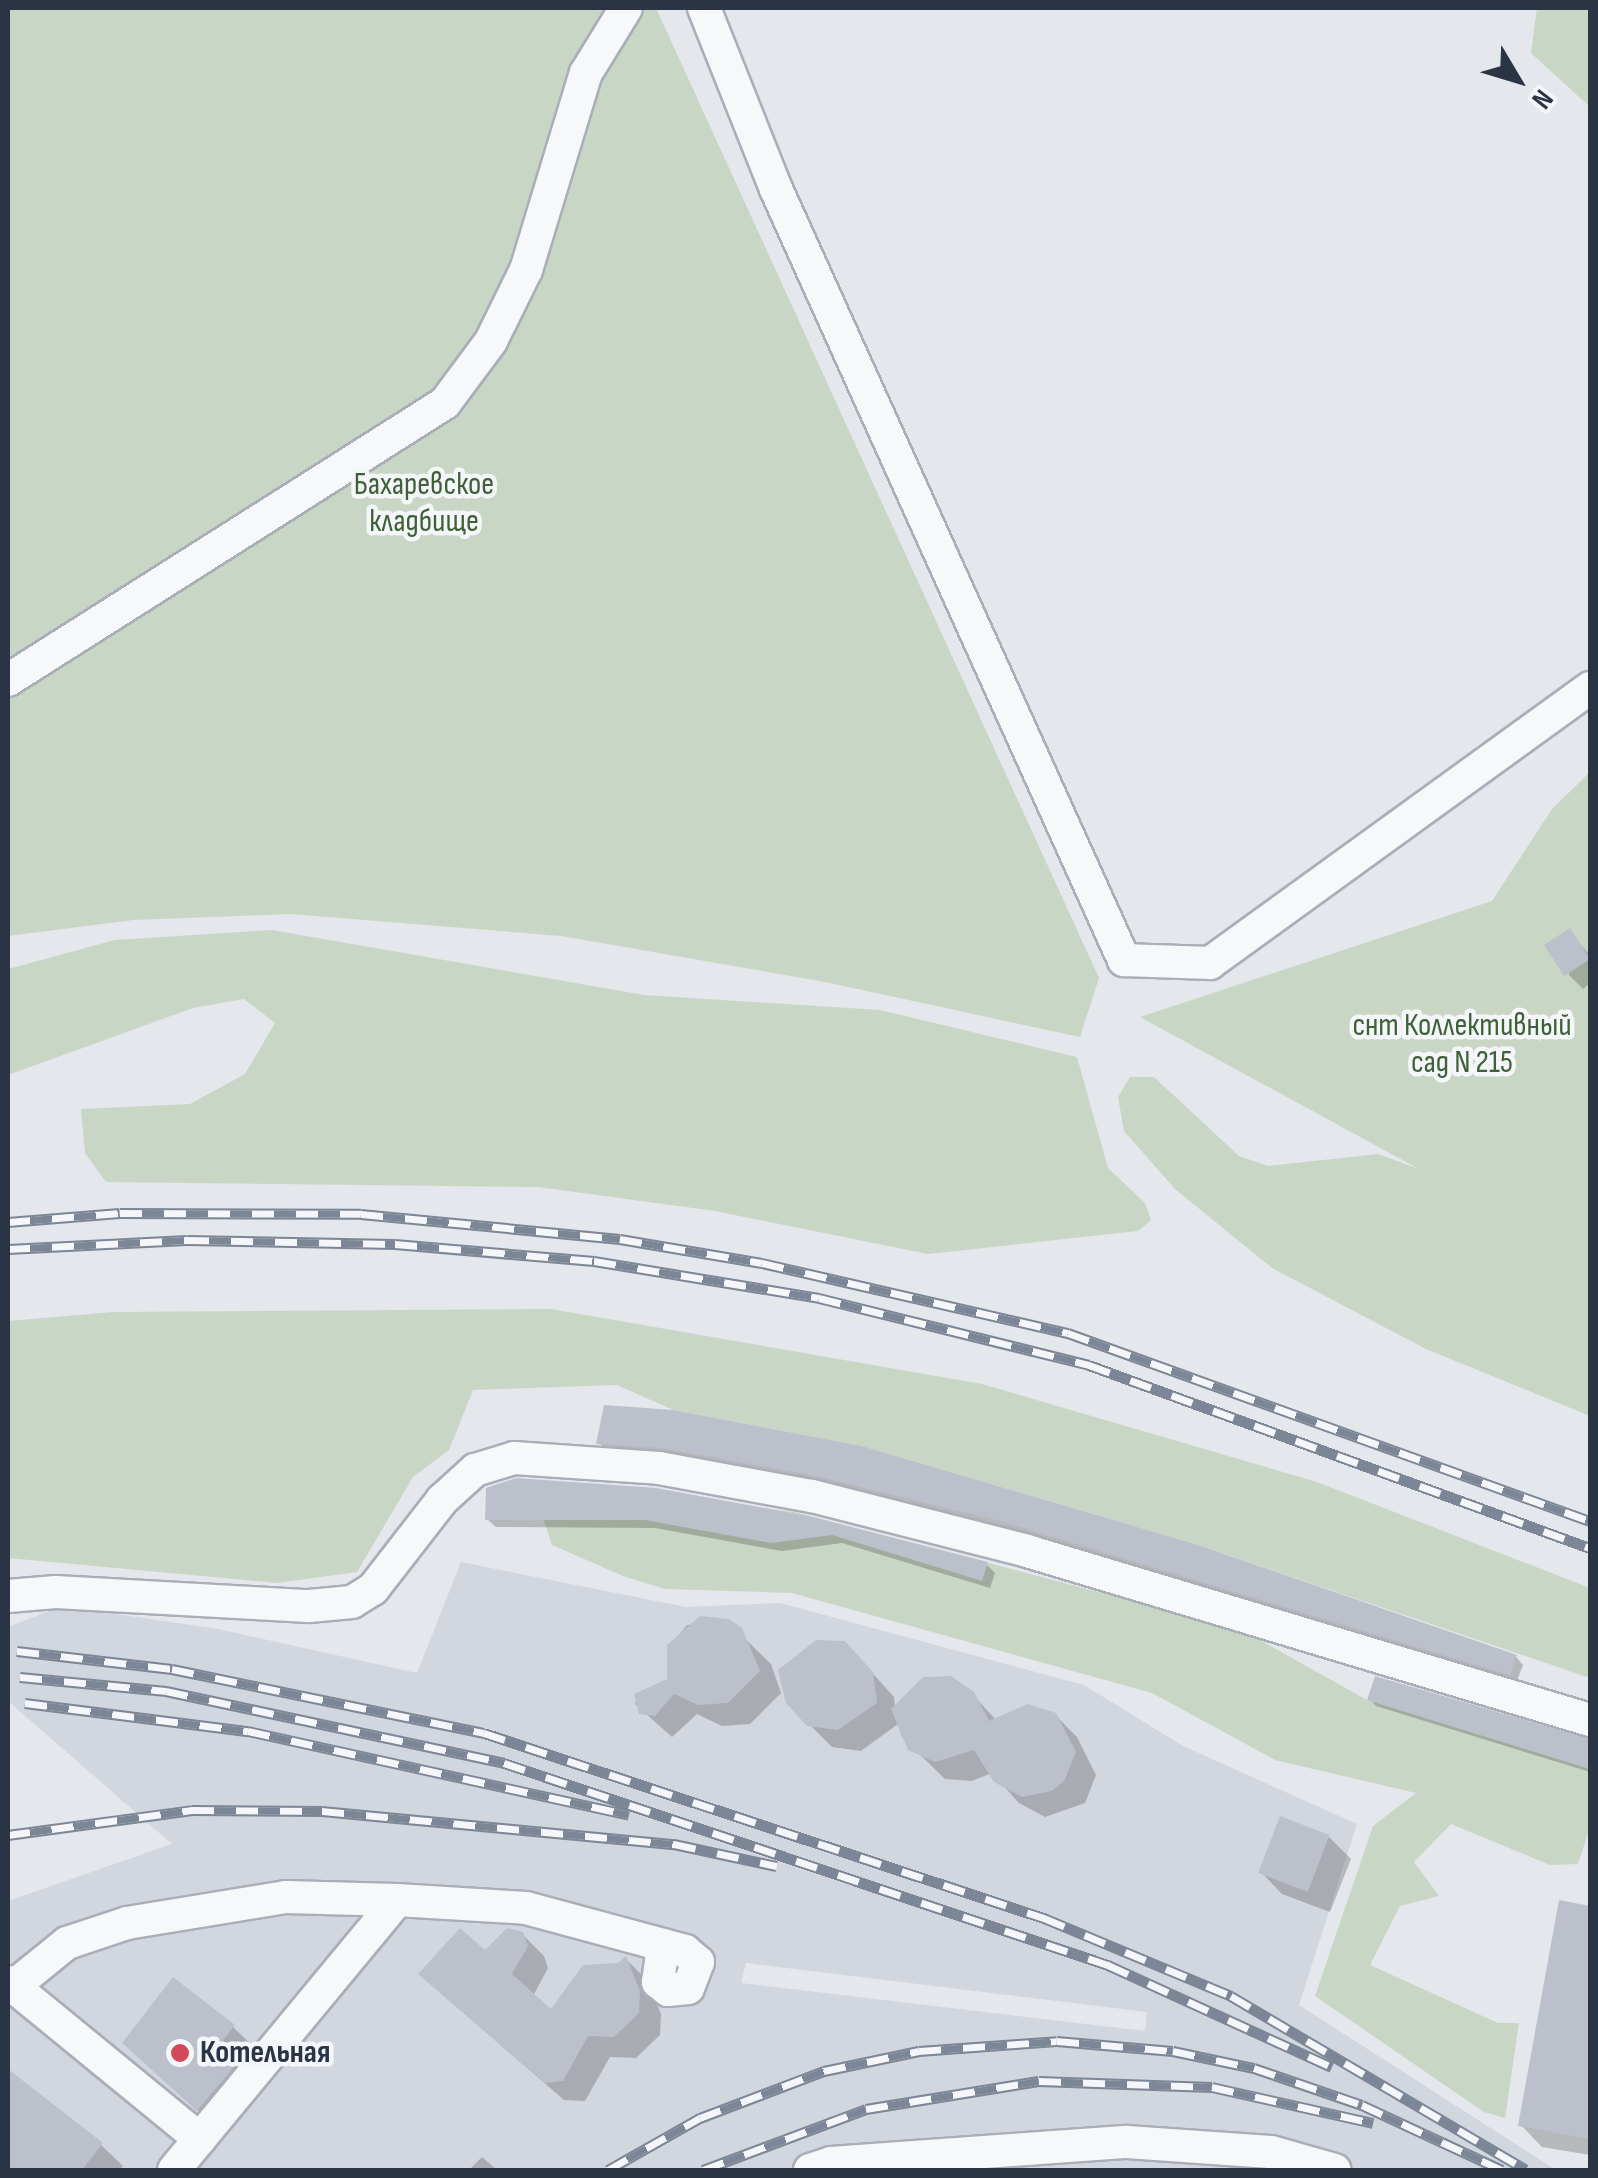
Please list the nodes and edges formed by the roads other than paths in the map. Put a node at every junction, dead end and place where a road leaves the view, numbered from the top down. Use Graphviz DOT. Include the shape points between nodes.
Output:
graph roads {
  1 [pos="626,8"];
  2 [pos="704,8"];
  3 [pos="8,680"];
  4 [pos="1590,688"];
  5 [pos="8,1596"];
  6 [pos="1590,1720"];
  7 [pos="397,1900"];
  8 [pos="663,1946"];
  9 [pos="11,1984"];
  10 [pos="200,2139"];
  11 [pos="174,2170"];
  12 [pos="810,2170"];
  13 [pos="1335,2170"];
  1 -- 3 [label="street" via="586,73 526,270 491,341 445,403"];
  2 -- 4 [label="street" via="776,189 1124,960 1210,964"];
  5 -- 6 [label="street" via="352,1602 373,1589 442,1500 475,1470 514,1458 659,1468 812,1496 1027,1551"];
  7 -- 8 [label="street" via="526,1908"];
  7 -- 9 [label="street" via="286,1898 127,1923 67,1943"];
  7 -- 10 [label="street"];
  9 -- 10 [label="street"];
  10 -- 11 [label="street"];
  12 -- 13 [label="street" via="831,2163 1127,2142 1271,2152"];
}
